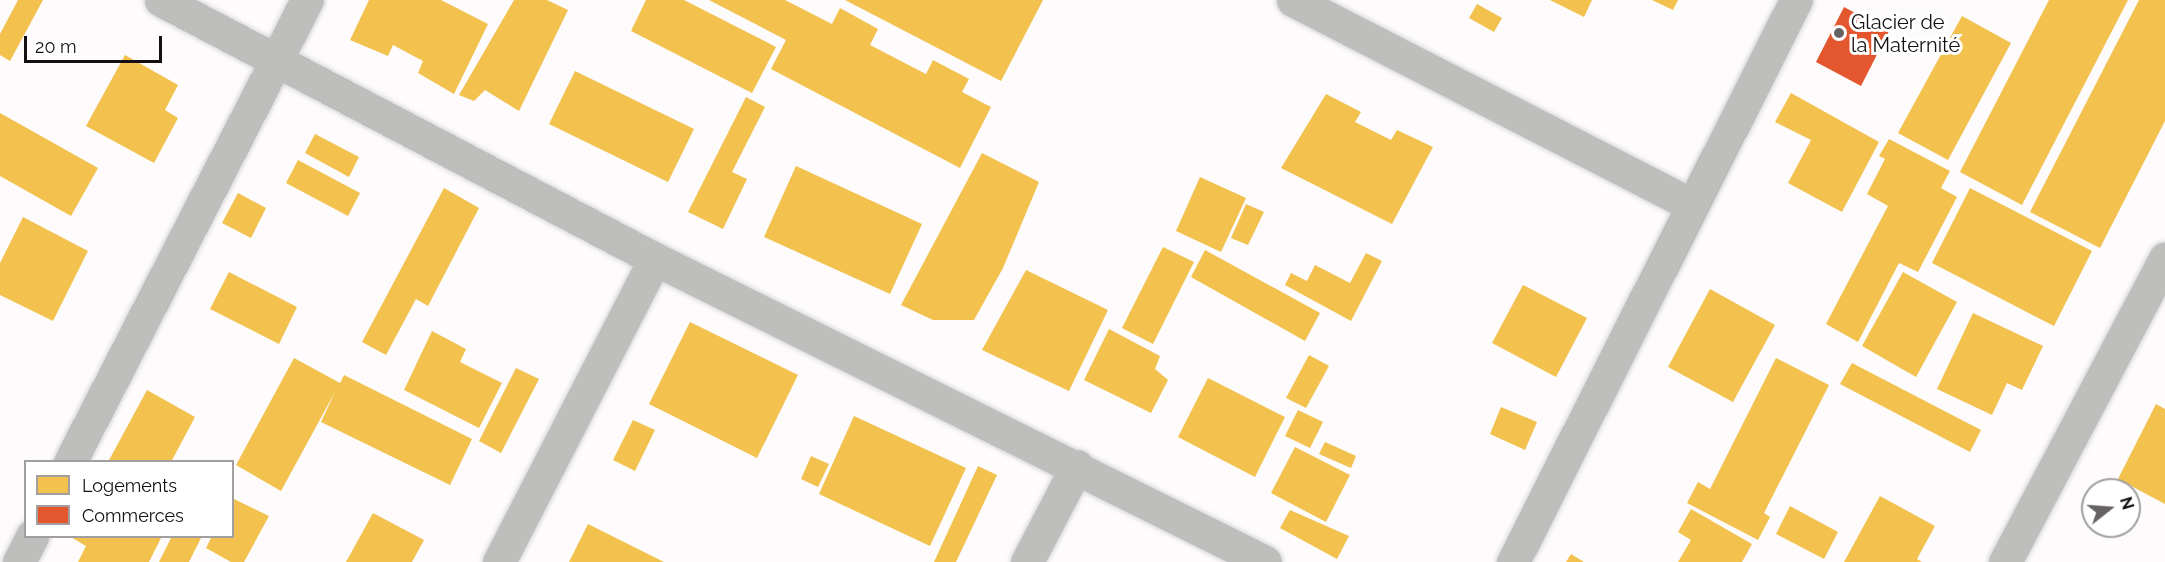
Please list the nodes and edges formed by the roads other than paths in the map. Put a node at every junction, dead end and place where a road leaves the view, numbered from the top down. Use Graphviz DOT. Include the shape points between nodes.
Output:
graph roads {
  1 [pos="161,0"];
  2 [pos="307,0"];
  3 [pos="1293,0"];
  4 [pos="1796,0"];
  5 [pos="276,61"];
  6 [pos="1690,204"];
  7 [pos="655,259"];
  8 [pos="2165,259"];
  9 [pos="71,460"];
  10 [pos="1077,466"];
  11 [pos="31,538"];
  12 [pos="19,562"];
  13 [pos="499,562"];
  14 [pos="1027,562"];
  15 [pos="1266,562"];
  16 [pos="1513,562"];
  17 [pos="2005,562"];
  1 -- 5 [label="street"];
  2 -- 5 [label="street"];
  3 -- 6 [label="street"];
  4 -- 6 [label="street"];
  5 -- 7 [label="street"];
  5 -- 9 [label="street"];
  6 -- 16 [label="street"];
  7 -- 10 [label="street"];
  7 -- 13 [label="street"];
  8 -- 17 [label="street"];
  10 -- 14 [label="street"];
  10 -- 15 [label="street"];
  11 -- 12 [label="street"];
}
